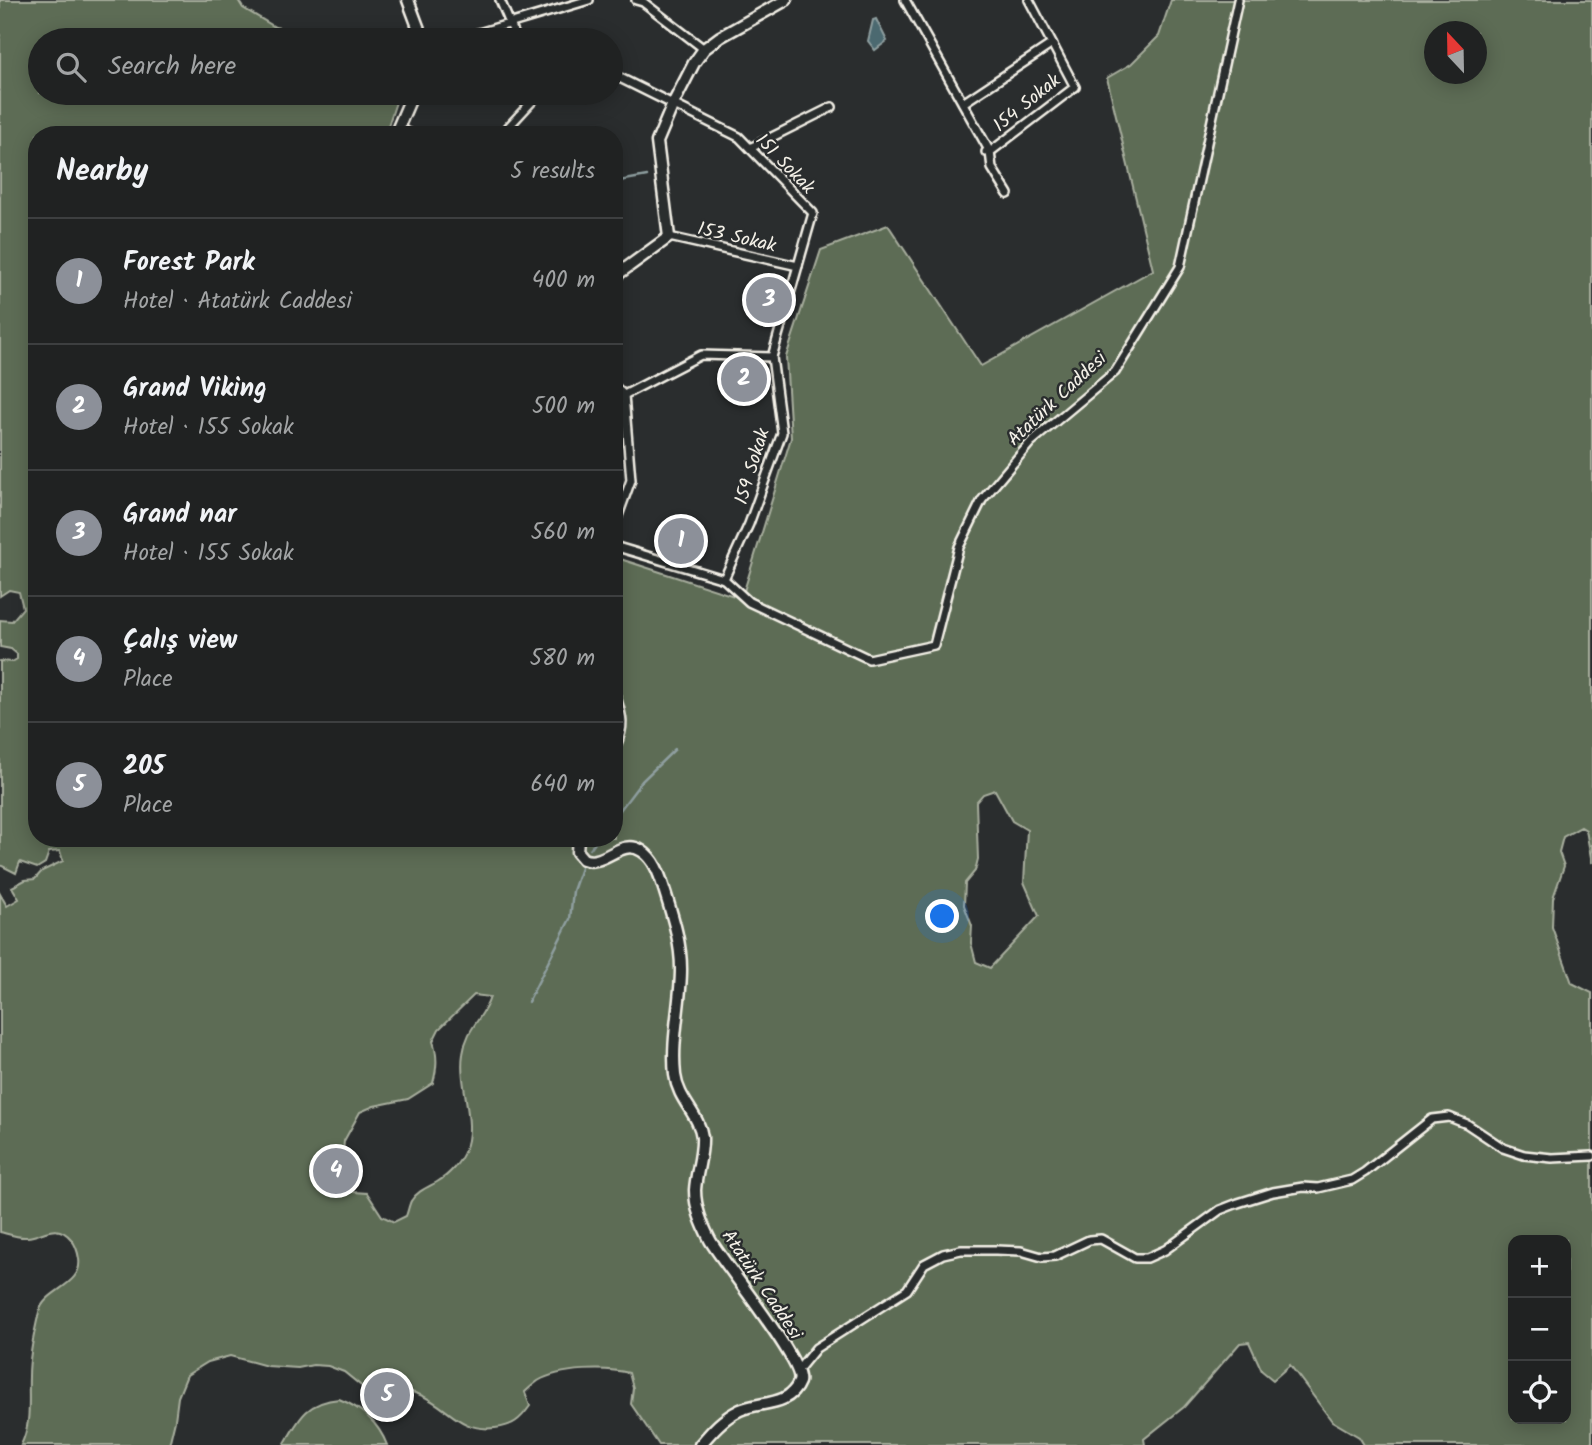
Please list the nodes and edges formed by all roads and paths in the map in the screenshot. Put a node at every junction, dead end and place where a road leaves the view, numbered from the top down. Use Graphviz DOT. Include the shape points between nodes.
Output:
graph roads {
  1 [pos="408,0"];
  2 [pos="500,0"];
  3 [pos="589,0"];
  4 [pos="636,0"];
  5 [pos="786,0"];
  6 [pos="905,0"];
  7 [pos="1029,0"];
  8 [pos="1238,0"];
  9 [pos="511,23"];
  10 [pos="418,28"];
  11 [pos="495,28"];
  12 [pos="513,28"];
  13 [pos="1052,44"];
  14 [pos="704,49"];
  15 [pos="623,79"];
  16 [pos="962,103"];
  17 [pos="673,104"];
  18 [pos="408,105"];
  19 [pos="527,105"];
  20 [pos="832,107"];
  21 [pos="399,126"];
  22 [pos="509,126"];
  23 [pos="750,148"];
  24 [pos="988,152"];
  25 [pos="1009,194"];
  26 [pos="668,237"];
  27 [pos="798,266"];
  28 [pos="623,270"];
  29 [pos="772,357"];
  30 [pos="624,395"];
  31 [pos="623,502"];
  32 [pos="623,550"];
  33 [pos="724,579"];
  34 [pos="577,847"];
  35 [pos="1592,1156"];
  36 [pos="798,1370"];
  37 [pos="700,1445"];
  1 -- 10 [label="street"];
  2 -- 9 [label="street"];
  3 -- 9 [label="street"];
  4 -- 14 [label="street"];
  5 -- 14 [label="street"];
  6 -- 16 [label="street"];
  7 -- 13 [label="street, 154 Sokak"];
  8 -- 33 [label="street, Atatürk Caddesi" via="1181,267 1115,372 1031,442 982,499 959,547 934,645 869,659 749,602"];
  9 -- 11 [label="street"];
  9 -- 12 [label="street"];
  13 -- 16 [label="street"];
  13 -- 24 [label="street, 154 Sokak" via="1075,87"];
  14 -- 17 [label="street"];
  15 -- 17 [label="street, 151 Sokak"];
  16 -- 24 [label="street"];
  17 -- 23 [label="street, 151 Sokak"];
  17 -- 26 [label="street" via="657,142"];
  18 -- 21 [label="street"];
  19 -- 22 [label="street"];
  20 -- 23 [label="street"];
  23 -- 27 [label="street, 151 Sokak" via="813,213"];
  24 -- 25 [label="street" via="992,168"];
  26 -- 27 [label="street, 153 Sokak"];
  26 -- 28 [label="street"];
  27 -- 29 [label="street"];
  29 -- 30 [label="street" via="701,355"];
  29 -- 33 [label="street, 159 Sokak" via="782,433"];
  30 -- 31 [label="street" via="631,480"];
  32 -- 33 [label="street, Atatürk Caddesi"];
  34 -- 36 [label="street, Atatürk Caddesi" via="583,859 595,861 621,848 637,848 660,875 680,943 673,1049 677,1090 701,1133 697,1213 720,1256"];
  35 -- 36 [label="street" via="1524,1155 1503,1148 1467,1124 1448,1117 1432,1119 1352,1180 1273,1192 1238,1203 1147,1258 1135,1258 1101,1239 1088,1240 1055,1256 996,1250 943,1254 925,1265 907,1290 816,1348"];
  36 -- 37 [label="street, Atatürk Caddesi" via="799,1382 789,1395 724,1419"];
}
